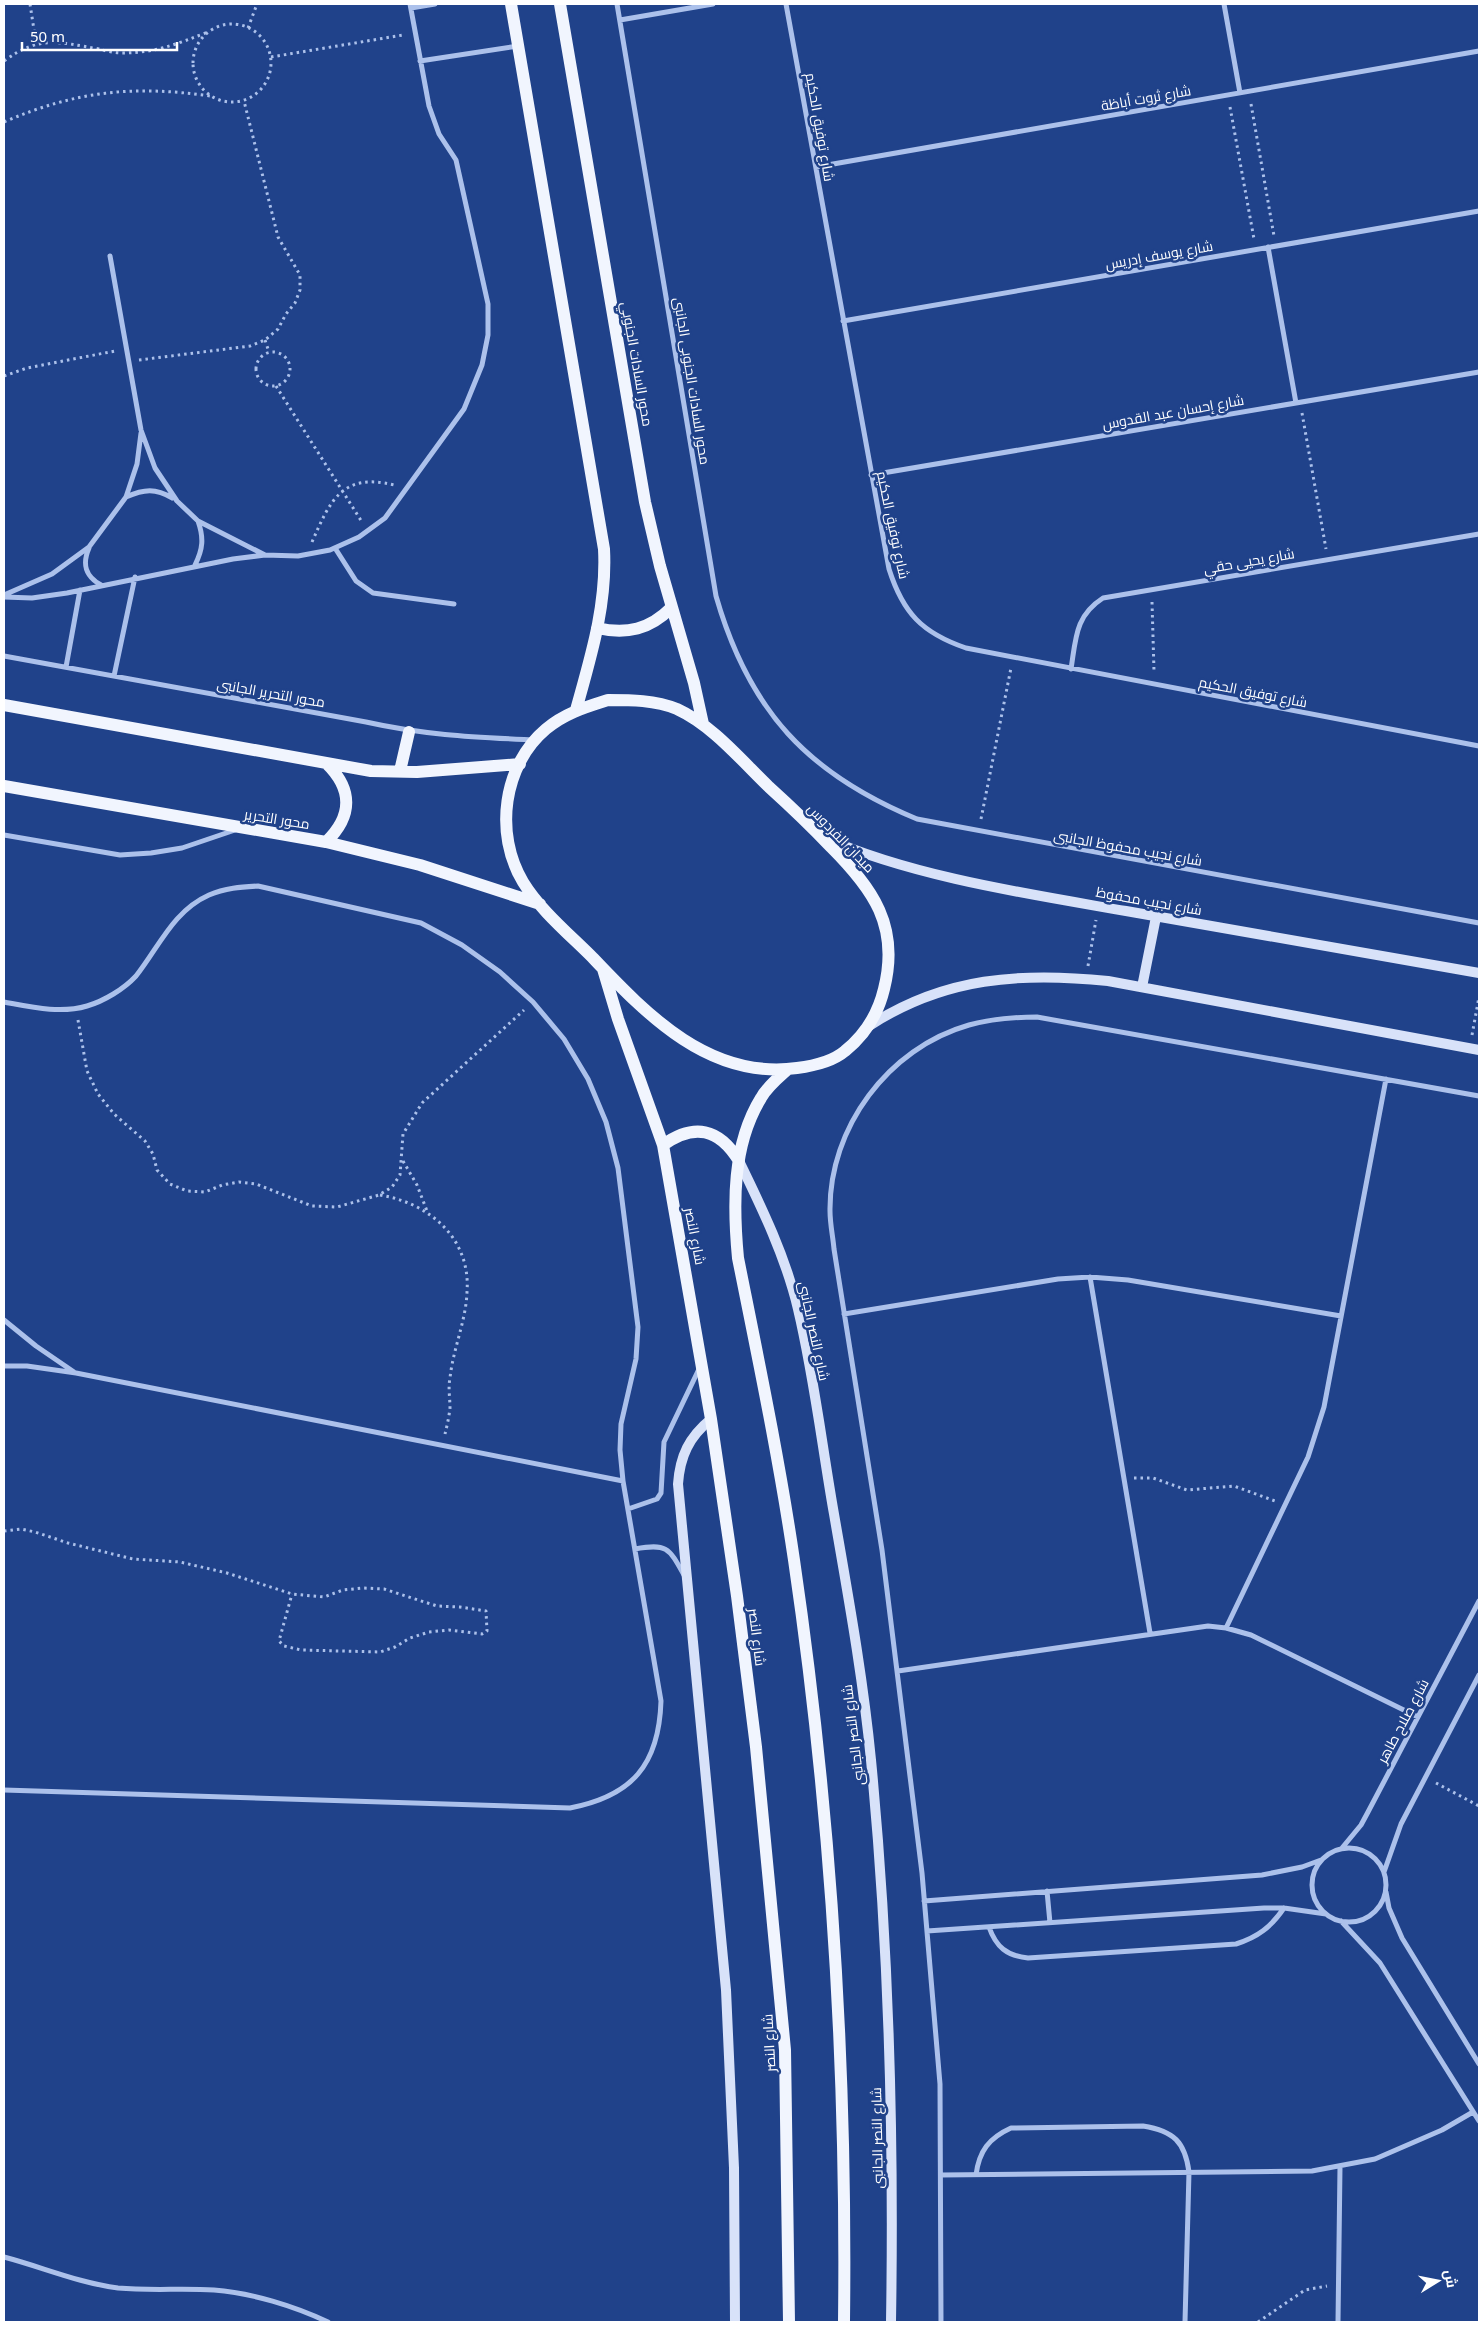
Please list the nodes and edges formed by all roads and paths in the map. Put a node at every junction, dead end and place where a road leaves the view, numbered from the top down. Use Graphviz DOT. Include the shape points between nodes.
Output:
graph roads {
  1 [pos="30,4"];
  2 [pos="258,4"];
  3 [pos="435,4"];
  4 [pos="511,4"];
  5 [pos="560,4"];
  6 [pos="617,4"];
  7 [pos="713,4"];
  8 [pos="786,4"];
  9 [pos="1224,4"];
  10 [pos="411,6"];
  11 [pos="620,20"];
  12 [pos="248,28"];
  13 [pos="210,31"];
  14 [pos="415,33"];
  15 [pos="36,43"];
  16 [pos="519,46"];
  17 [pos="1479,51"];
  18 [pos="271,57"];
  19 [pos="4,61"];
  20 [pos="420,61"];
  21 [pos="1248,91"];
  22 [pos="1240,92"];
  23 [pos="1228,95"];
  24 [pos="211,96"];
  25 [pos="244,101"];
  26 [pos="4,122"];
  27 [pos="816,167"];
  28 [pos="1479,211"];
  29 [pos="1276,246"];
  30 [pos="1268,247"];
  31 [pos="1255,250"];
  32 [pos="110,256"];
  33 [pos="844,321"];
  34 [pos="265,340"];
  35 [pos="126,348"];
  36 [pos="269,352"];
  37 [pos="129,362"];
  38 [pos="1479,372"];
  39 [pos="4,376"];
  40 [pos="276,386"];
  41 [pos="1298,402"];
  42 [pos="141,430"];
  43 [pos="871,475"];
  44 [pos="406,488"];
  45 [pos="342,491"];
  46 [pos="126,497"];
  47 [pos="177,501"];
  48 [pos="198,521"];
  49 [pos="367,531"];
  50 [pos="1479,534"];
  51 [pos="89,547"];
  52 [pos="335,548"];
  53 [pos="307,554"];
  54 [pos="265,555"];
  55 [pos="1328,559"];
  56 [pos="195,565"];
  57 [pos="134,577"];
  58 [pos="101,585"];
  59 [pos="1152,589"];
  60 [pos="80,590"];
  61 [pos="4,596"];
  62 [pos="454,604"];
  63 [pos="671,608"];
  64 [pos="597,628"];
  65 [pos="4,656"];
  66 [pos="1013,658"];
  67 [pos="66,667"];
  68 [pos="1071,669"];
  69 [pos="114,676"];
  70 [pos="1154,684"];
  71 [pos="4,705"];
  72 [pos="576,710"];
  73 [pos="702,724"];
  74 [pos="409,732"];
  75 [pos="535,740"];
  76 [pos="795,742"];
  77 [pos="1479,746"];
  78 [pos="326,763"];
  79 [pos="520,764"];
  80 [pos="400,772"];
  81 [pos="4,786"];
  82 [pos="241,828"];
  83 [pos="978,832"];
  84 [pos="4,835"];
  85 [pos="820,836"];
  86 [pos="326,842"];
  87 [pos="540,904"];
  88 [pos="1099,907"];
  89 [pos="1156,916"];
  90 [pos="1479,923"];
  91 [pos="603,969"];
  92 [pos="1479,973"];
  93 [pos="1085,979"];
  94 [pos="1142,987"];
  95 [pos="1479,997"];
  96 [pos="4,1002"];
  97 [pos="533,1002"];
  98 [pos="76,1007"];
  99 [pos="869,1026"];
  100 [pos="1474,1049"];
  101 [pos="787,1070"];
  102 [pos="1386,1080"];
  103 [pos="1479,1096"];
  104 [pos="663,1145"];
  105 [pos="402,1160"];
  106 [pos="739,1161"];
  107 [pos="379,1195"];
  108 [pos="427,1213"];
  109 [pos="1090,1277"];
  110 [pos="844,1314"];
  111 [pos="1341,1316"];
  112 [pos="4,1320"];
  113 [pos="702,1364"];
  114 [pos="4,1366"];
  115 [pos="76,1373"];
  116 [pos="711,1419"];
  117 [pos="443,1446"];
  118 [pos="1124,1479"];
  119 [pos="623,1481"];
  120 [pos="1285,1505"];
  121 [pos="628,1509"];
  122 [pos="4,1531"];
  123 [pos="635,1549"];
  124 [pos="688,1583"];
  125 [pos="292,1594"];
  126 [pos="1479,1601"];
  127 [pos="1226,1628"];
  128 [pos="1150,1633"];
  129 [pos="898,1671"];
  130 [pos="1479,1675"];
  131 [pos="1418,1717"];
  132 [pos="1426,1778"];
  133 [pos="4,1790"];
  134 [pos="1479,1806"];
  135 [pos="1342,1848"];
  136 [pos="1321,1860"];
  137 [pos="1384,1872"];
  138 [pos="1047,1891"];
  139 [pos="1386,1892"];
  140 [pos="924,1901"];
  141 [pos="1284,1908"];
  142 [pos="1326,1914"];
  143 [pos="1341,1921"];
  144 [pos="1050,1923"];
  145 [pos="988,1927"];
  146 [pos="927,1931"];
  147 [pos="1479,2064"];
  148 [pos="1473,2112"];
  149 [pos="1479,2121"];
  150 [pos="1340,2167"];
  151 [pos="1190,2172"];
  152 [pos="941,2175"];
  153 [pos="976,2175"];
  154 [pos="4,2256"];
  155 [pos="1338,2285"];
  156 [pos="328,2322"];
  157 [pos="735,2322"];
  158 [pos="789,2322"];
  159 [pos="844,2322"];
  160 [pos="891,2322"];
  161 [pos="941,2322"];
  162 [pos="1186,2322"];
  163 [pos="1258,2322"];
  164 [pos="1338,2322"];
  1 -- 15 [label="path"];
  2 -- 12 [label="path"];
  3 -- 10 [label="street"];
  4 -- 16 [label="main road"];
  5 -- 63 [label="main road, محور السادات الجنوبي" via="645,502"];
  6 -- 11 [label="street, محور السادات الجنوبى الجانبى"];
  7 -- 11 [label="street"];
  8 -- 27 [label="street, شارع توفيق الحكيم"];
  9 -- 22 [label="street"];
  10 -- 14 [label="street"];
  11 -- 76 [label="street, محور السادات الجنوبى الجانبى" via="716,596 738,660 773,717"];
  12 -- 13 [label="path" via="235,24"];
  12 -- 18 [label="path" via="258,34"];
  13 -- 15 [label="path" via="167,48 121,53 56,42"];
  13 -- 24 [label="path" via="195,51 193,64 202,88"];
  14 -- 18 [label="path"];
  14 -- 20 [label="street"];
  15 -- 19 [label="path"];
  16 -- 20 [label="street"];
  16 -- 64 [label="main road" via="603,539 604,588"];
  17 -- 21 [label="street, شارع ثروت أباظة"];
  18 -- 25 [label="path" via="268,79 258,92"];
  20 -- 44 [label="street" via="428,106 439,134 456,160 461,179 488,304 488,335 482,365 464,410"];
  21 -- 22 [label="street, شارع ثروت أباظة"];
  21 -- 29 [label="path"];
  22 -- 23 [label="street, شارع ثروت أباظة"];
  23 -- 27 [label="street, شارع ثروت أباظة"];
  23 -- 31 [label="path"];
  24 -- 25 [label="path" via="222,101"];
  24 -- 26 [label="path" via="170,90 128,90 87,95 37,108"];
  25 -- 34 [label="path" via="278,237 300,275 300,290 295,304 278,329"];
  27 -- 33 [label="street, شارع توفيق الحكيم"];
  28 -- 29 [label="street, شارع يوسف إدريس"];
  29 -- 30 [label="street, شارع يوسف إدريس"];
  30 -- 31 [label="street, شارع يوسف إدريس"];
  30 -- 41 [label="street"];
  31 -- 33 [label="street, شارع يوسف إدريس"];
  32 -- 35 [label="street"];
  33 -- 43 [label="street, شارع توفيق الحكيم"];
  34 -- 36 [label="path"];
  34 -- 37 [label="path" via="250,346"];
  35 -- 37 [label="street"];
  35 -- 39 [label="path" via="27,368"];
  36 -- 40 [label="path" via="257,361 257,376 268,386"];
  36 -- 40 [label="path" via="284,356 290,370 288,377"];
  37 -- 42 [label="street"];
  38 -- 41 [label="street, شارع إحسان عبد القدوس"];
  40 -- 45 [label="path"];
  41 -- 43 [label="street, شارع إحسان عبد القدوس"];
  41 -- 55 [label="path"];
  42 -- 46 [label="street" via="137,464"];
  42 -- 47 [label="street" via="155,468"];
  43 -- 66 [label="street, شارع توفيق الحكيم" via="889,569 896,591 908,611 924,628 944,641"];
  44 -- 45 [label="path" via="366,481"];
  44 -- 49 [label="street" via="385,518"];
  45 -- 49 [label="path"];
  45 -- 53 [label="path" via="330,502"];
  46 -- 47 [label="street" via="152,490 162,491"];
  46 -- 51 [label="street"];
  47 -- 48 [label="street"];
  48 -- 54 [label="street"];
  48 -- 56 [label="street" via="203,536 202,551"];
  49 -- 52 [label="street"];
  50 -- 55 [label="street, شارع يحيى حقي"];
  51 -- 58 [label="street" via="84,558 85,570"];
  51 -- 61 [label="street" via="52,574"];
  52 -- 53 [label="street"];
  52 -- 62 [label="street" via="356,581 373,593"];
  53 -- 54 [label="street"];
  54 -- 56 [label="street"];
  55 -- 59 [label="street, شارع يحيى حقي"];
  56 -- 57 [label="street"];
  57 -- 58 [label="street"];
  57 -- 69 [label="street"];
  58 -- 60 [label="street"];
  59 -- 68 [label="street, شارع يحيى حقي" via="1104,598 1092,606 1078,630"];
  59 -- 70 [label="path"];
  60 -- 61 [label="street" via="32,598"];
  60 -- 67 [label="street"];
  63 -- 64 [label="main road" via="643,627 620,631"];
  63 -- 73 [label="main road, محور السادات الجنوبي" via="694,683"];
  64 -- 72 [label="main road"];
  65 -- 67 [label="street, محور التحرير الجانبى"];
  66 -- 68 [label="street, شارع توفيق الحكيم"];
  66 -- 83 [label="path"];
  67 -- 69 [label="street, محور التحرير الجانبى"];
  68 -- 70 [label="street, شارع توفيق الحكيم"];
  69 -- 74 [label="street, محور التحرير الجانبى"];
  70 -- 77 [label="street, شارع توفيق الحكيم"];
  71 -- 78 [label="main road"];
  72 -- 73 [label="main road, ميدان الفردوس" via="608,700 643,700 676,709"];
  72 -- 75 [label="main road, ميدان الفردوس" via="547,728"];
  73 -- 85 [label="main road, ميدان الفردوس"];
  74 -- 75 [label="street, محور التحرير الجانبى"];
  74 -- 80 [label="main road"];
  75 -- 79 [label="main road, ميدان الفردوس"];
  76 -- 83 [label="street, شارع نجيب محفوظ الجانبى" via="829,772 884,805 917,819"];
  78 -- 80 [label="main road" via="371,771"];
  78 -- 86 [label="main road" via="341,780 346,802 344,818"];
  79 -- 80 [label="main road"];
  79 -- 87 [label="main road, ميدان الفردوس" via="507,804 506,831 519,874"];
  81 -- 82 [label="main road, محور التحرير"];
  82 -- 84 [label="street" via="182,848 120,855"];
  82 -- 86 [label="main road, محور التحرير"];
  83 -- 90 [label="street, شارع نجيب محفوظ الجانبى"];
  85 -- 88 [label="street, شارع نجيب محفوظ" via="853,850 922,870"];
  85 -- 99 [label="main road, ميدان الفردوس" via="857,873 873,895 884,920 889,947 888,974"];
  86 -- 87 [label="main road, محور التحرير" via="420,865"];
  87 -- 91 [label="main road, ميدان الفردوس"];
  88 -- 89 [label="street, شارع نجيب محفوظ"];
  88 -- 93 [label="path"];
  89 -- 92 [label="street, شارع نجيب محفوظ"];
  89 -- 94 [label="street"];
  91 -- 101 [label="main road, ميدان الفردوس" via="647,1012 689,1044 718,1059 749,1069"];
  91 -- 104 [label="main road, شارع النصر"];
  93 -- 94 [label="street"];
  93 -- 99 [label="street" via="1017,977 976,983 935,993 897,1008"];
  94 -- 100 [label="street"];
  95 -- 100 [label="path"];
  96 -- 98 [label="street" via="59,1010"];
  97 -- 98 [label="street" via="500,972 462,945 421,924 258,886 233,888 209,895 188,908 170,926 135,977 113,994 87,1006"];
  97 -- 105 [label="path" via="422,1104 403,1134"];
  97 -- 119 [label="street" via="564,1039 588,1079 606,1122 618,1168 638,1326 636,1359 621,1424"];
  98 -- 107 [label="path" via="86,1072 114,1114 146,1141 157,1170 170,1184 187,1191 205,1192 222,1184 256,1184 312,1206 337,1207"];
  99 -- 101 [label="main road, ميدان الفردوس" via="843,1053 813,1066"];
  101 -- 106 [label="main road" via="762,1096 750,1120"];
  102 -- 103 [label="street"];
  102 -- 110 [label="street" via="1037,1017 1002,1018 968,1025 936,1038 906,1057 879,1081 858,1109 842,1142 833,1176 830,1211"];
  102 -- 111 [label="street"];
  104 -- 106 [label="main road" via="678,1134 696,1131 714,1134 729,1145"];
  104 -- 113 [label="main road, شارع النصر"];
  105 -- 107 [label="path" via="400,1175 392,1187"];
  105 -- 108 [label="path" via="417,1185"];
  106 -- 159 [label="main road" via="735,1220 738,1258 774,1436 794,1558 824,1804 841,2051"];
  106 -- 160 [label="street, شارع النصر الجانبى" via="762,1209 798,1308 837,1532 870,1757 882,1891 888,2025"];
  107 -- 108 [label="path" via="399,1198"];
  108 -- 117 [label="path" via="449,1233 460,1251 468,1291 450,1378 450,1410"];
  109 -- 110 [label="street" via="1058,1279"];
  109 -- 111 [label="street" via="1128,1280"];
  109 -- 118 [label="street"];
  110 -- 129 [label="street"];
  111 -- 120 [label="street" via="1317,1432"];
  112 -- 115 [label="street"];
  113 -- 116 [label="main road, شارع النصر"];
  113 -- 121 [label="street" via="664,1442 657,1499"];
  114 -- 115 [label="street"];
  115 -- 117 [label="street"];
  116 -- 124 [label="street" via="690,1440 679,1469"];
  116 -- 158 [label="main road, شارع النصر" via="756,1747 784,2031"];
  117 -- 119 [label="street"];
  118 -- 120 [label="path" via="1153,1478 1187,1490 1234,1486"];
  118 -- 128 [label="street"];
  119 -- 121 [label="street"];
  120 -- 127 [label="street"];
  121 -- 123 [label="street"];
  122 -- 125 [label="path" via="35,1532 133,1559 180,1562"];
  123 -- 124 [label="street" via="663,1547 671,1553"];
  123 -- 133 [label="street" via="661,1701 660,1727 653,1752 638,1774 619,1792 596,1803 570,1808"];
  124 -- 157 [label="street" via="726,1990 734,2168"];
  125 -- 125 [label="path" via="279,1641 284,1646 301,1650 380,1652 429,1632 449,1630 482,1634 487,1631 486,1612 437,1606 384,1590 343,1590 324,1597"];
  126 -- 131 [label="street, شارع صلاح طاهر"];
  127 -- 128 [label="street" via="1190,1627"];
  127 -- 131 [label="street" via="1251,1635"];
  128 -- 129 [label="street"];
  129 -- 140 [label="street"];
  130 -- 132 [label="street"];
  131 -- 135 [label="street, شارع صلاح طاهر" via="1361,1825"];
  132 -- 134 [label="path"];
  132 -- 137 [label="street" via="1401,1824"];
  135 -- 136 [label="street"];
  135 -- 137 [label="street" via="1352,1847 1371,1855"];
  136 -- 138 [label="street" via="1262,1875"];
  136 -- 142 [label="street" via="1314,1870 1313,1894"];
  137 -- 139 [label="street"];
  138 -- 140 [label="street"];
  138 -- 144 [label="street"];
  139 -- 143 [label="street" via="1377,1910 1369,1916 1350,1922"];
  139 -- 147 [label="street" via="1402,1938"];
  140 -- 146 [label="street"];
  141 -- 142 [label="street"];
  141 -- 144 [label="street"];
  141 -- 145 [label="street" via="1264,1932 1236,1944 1048,1957 1015,1956 1003,1950"];
  142 -- 143 [label="street"];
  143 -- 148 [label="street" via="1380,1963"];
  144 -- 145 [label="street"];
  145 -- 146 [label="street"];
  146 -- 152 [label="street" via="940,2084"];
  148 -- 149 [label="street"];
  148 -- 150 [label="street" via="1410,2145 1375,2159"];
  150 -- 151 [label="street" via="1312,2171"];
  150 -- 155 [label="street"];
  151 -- 153 [label="street"];
  151 -- 153 [label="street" via="1187,2154 1177,2139 1161,2129 1143,2126 1011,2128 985,2145 978,2159"];
  151 -- 162 [label="street"];
  152 -- 153 [label="street"];
  152 -- 161 [label="street"];
  154 -- 156 [label="street" via="119,2288 216,2290 258,2298 304,2311"];
  155 -- 163 [label="path" via="1305,2290"];
  155 -- 164 [label="street"];
}
